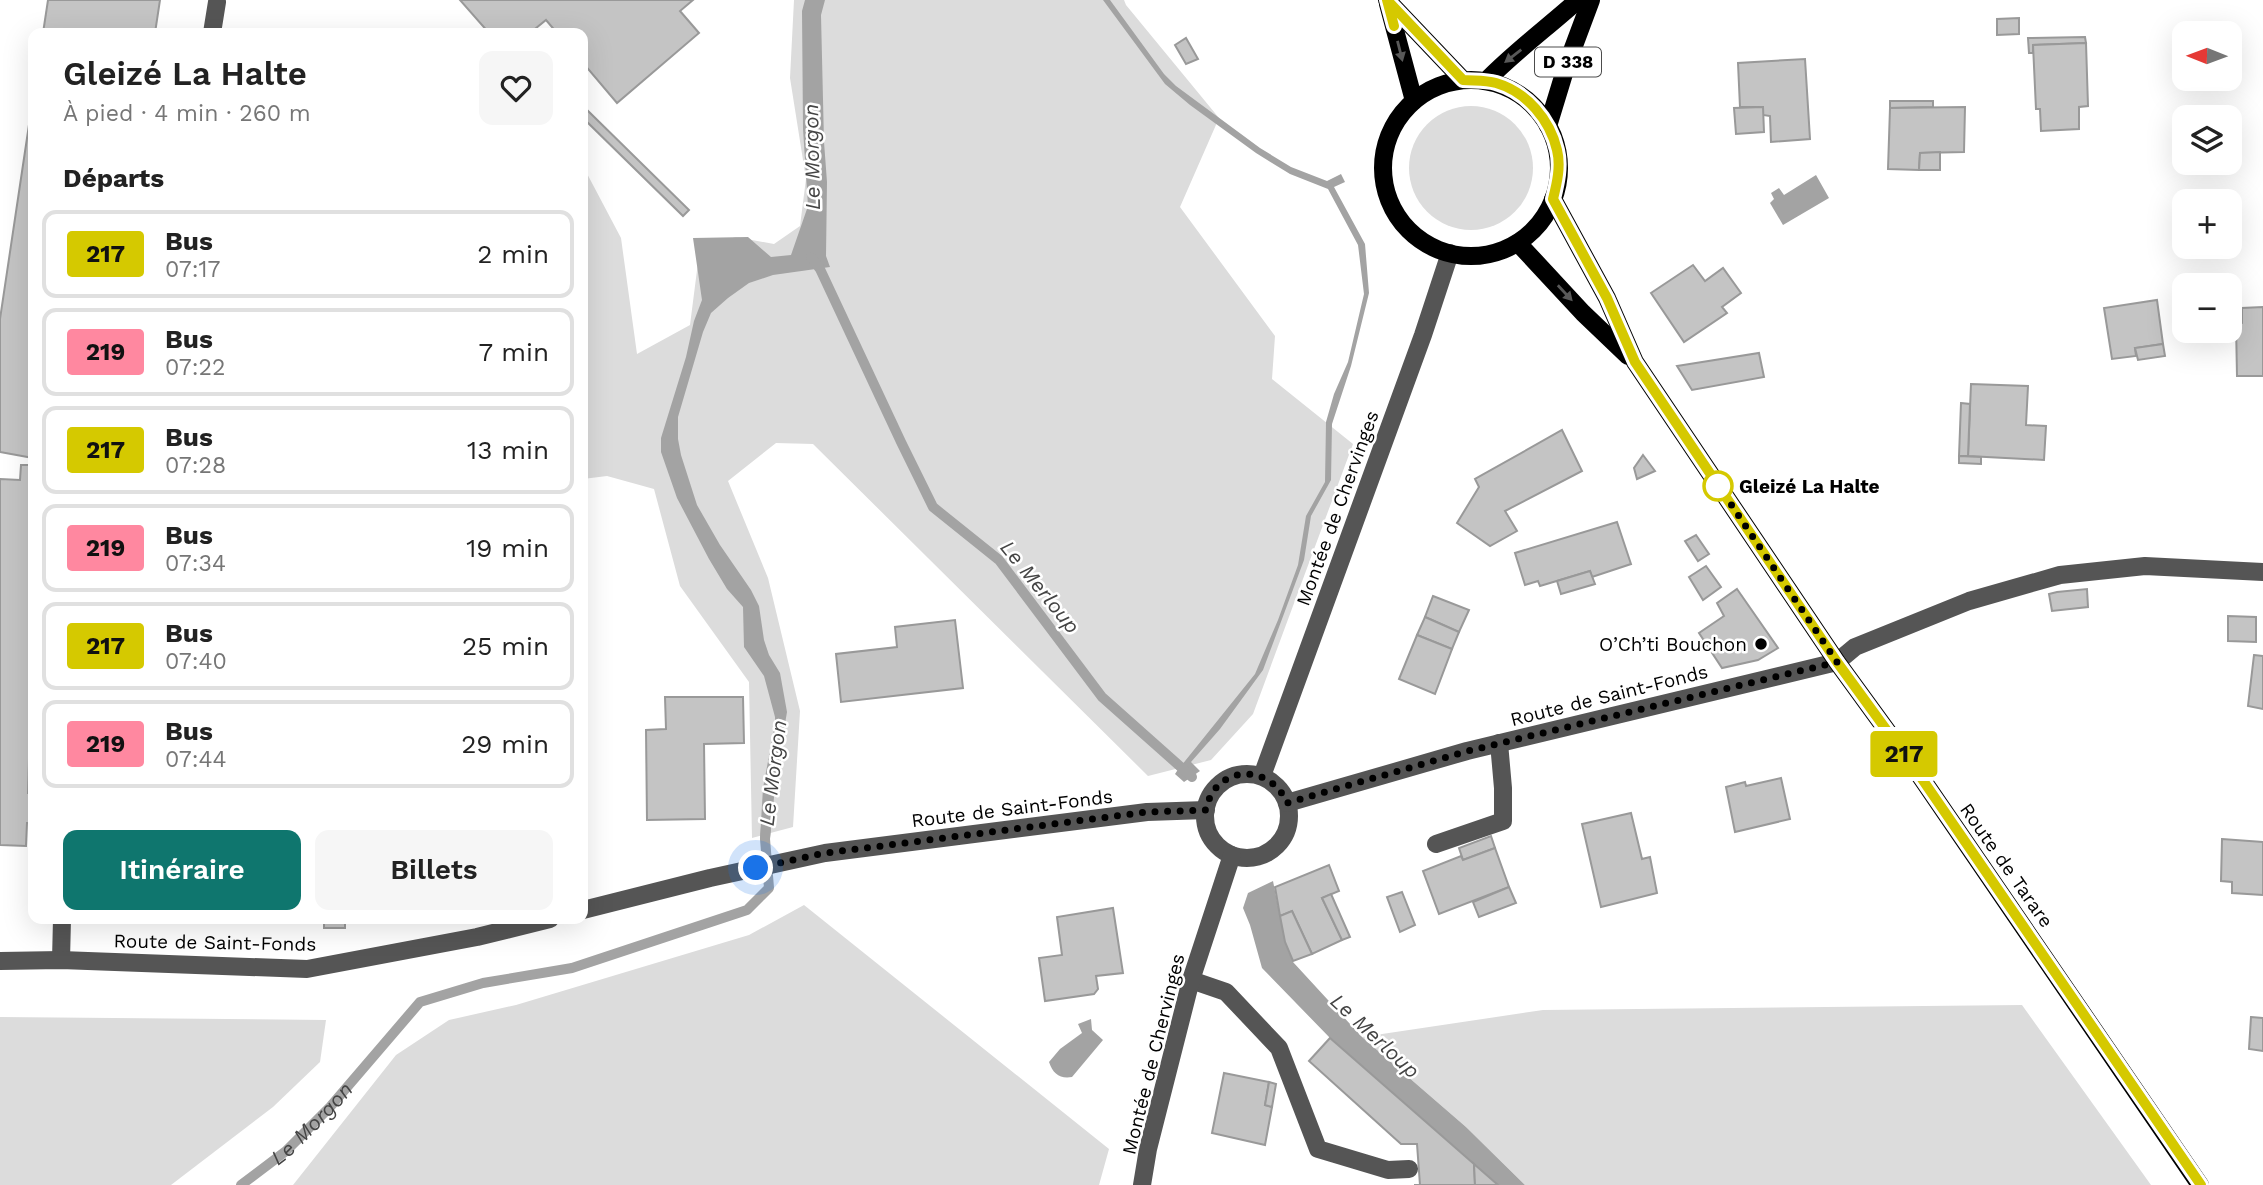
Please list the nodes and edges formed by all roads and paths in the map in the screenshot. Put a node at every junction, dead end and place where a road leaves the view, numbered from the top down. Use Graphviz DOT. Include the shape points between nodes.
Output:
graph roads {
  1 [pos="1387,0"];
  2 [pos="1578,0"];
  3 [pos="1591,0"];
  4 [pos="217,2"];
  5 [pos="213,28"];
  6 [pos="1463,80"];
  7 [pos="1486,81"];
  8 [pos="1414,101"];
  9 [pos="1548,126"];
  10 [pos="1553,199"];
  11 [pos="1518,243"];
  12 [pos="1450,253"];
  13 [pos="1635,362"];
  14 [pos="2263,572"];
  15 [pos="1837,662"];
  16 [pos="1499,743"];
  17 [pos="1262,776"];
  18 [pos="1287,803"];
  19 [pos="1206,810"];
  20 [pos="1436,844"];
  21 [pos="1232,855"];
  22 [pos="588,910"];
  23 [pos="62,924"];
  24 [pos="530,924"];
  25 [pos="61,960"];
  26 [pos="0,961"];
  27 [pos="1191,980"];
  28 [pos="1409,1170"];
  29 [pos="1142,1185"];
  30 [pos="2200,1185"];
  1 -- 6 [label="main road"];
  1 -- 8 [label="main road, one-way"];
  2 -- 7 [label="main road, D 338, one-way"];
  3 -- 9 [label="main road, D 338"];
  4 -- 5 [label="street"];
  6 -- 7 [label="main road"];
  6 -- 8 [label="main road" via="1438,86"];
  7 -- 9 [label="main road" via="1513,90 1536,108"];
  8 -- 12 [label="main road" via="1395,123 1385,149 1384,182 1398,217 1415,236"];
  9 -- 10 [label="main road" via="1559,176"];
  10 -- 11 [label="main road" via="1545,216"];
  10 -- 13 [label="main road, Route de Tarare" via="1607,298"];
  11 -- 12 [label="main road" via="1484,255"];
  11 -- 13 [label="main road, Route de Tarare, one-way"];
  12 -- 17 [label="street, Montée de Chervinges"];
  13 -- 15 [label="main road, Route de Tarare"];
  14 -- 15 [label="street, Route de Saint-Fonds" via="2145,566 2060,575 1969,601 1855,647"];
  15 -- 16 [label="street, Route de Saint-Fonds"];
  15 -- 30 [label="main road, Route de Tarare"];
  16 -- 18 [label="street, Route de Saint-Fonds"];
  16 -- 20 [label="street" via="1503,821"];
  17 -- 18 [label="street" via="1274,783"];
  17 -- 19 [label="street" via="1240,775 1221,782"];
  18 -- 21 [label="street" via="1289,821 1277,846 1252,858"];
  19 -- 21 [label="street" via="1208,832 1215,844"];
  19 -- 22 [label="street, Route de Saint-Fonds" via="1147,812 825,853"];
  21 -- 27 [label="street, Montée de Chervinges"];
  23 -- 25 [label="street"];
  24 -- 25 [label="street, Route de Saint-Fonds" via="307,969"];
  25 -- 26 [label="street, Route de Saint-Fonds"];
  27 -- 28 [label="street" via="1226,992 1279,1048 1318,1149 1388,1170"];
  27 -- 29 [label="street, Montée de Chervinges"];
}
